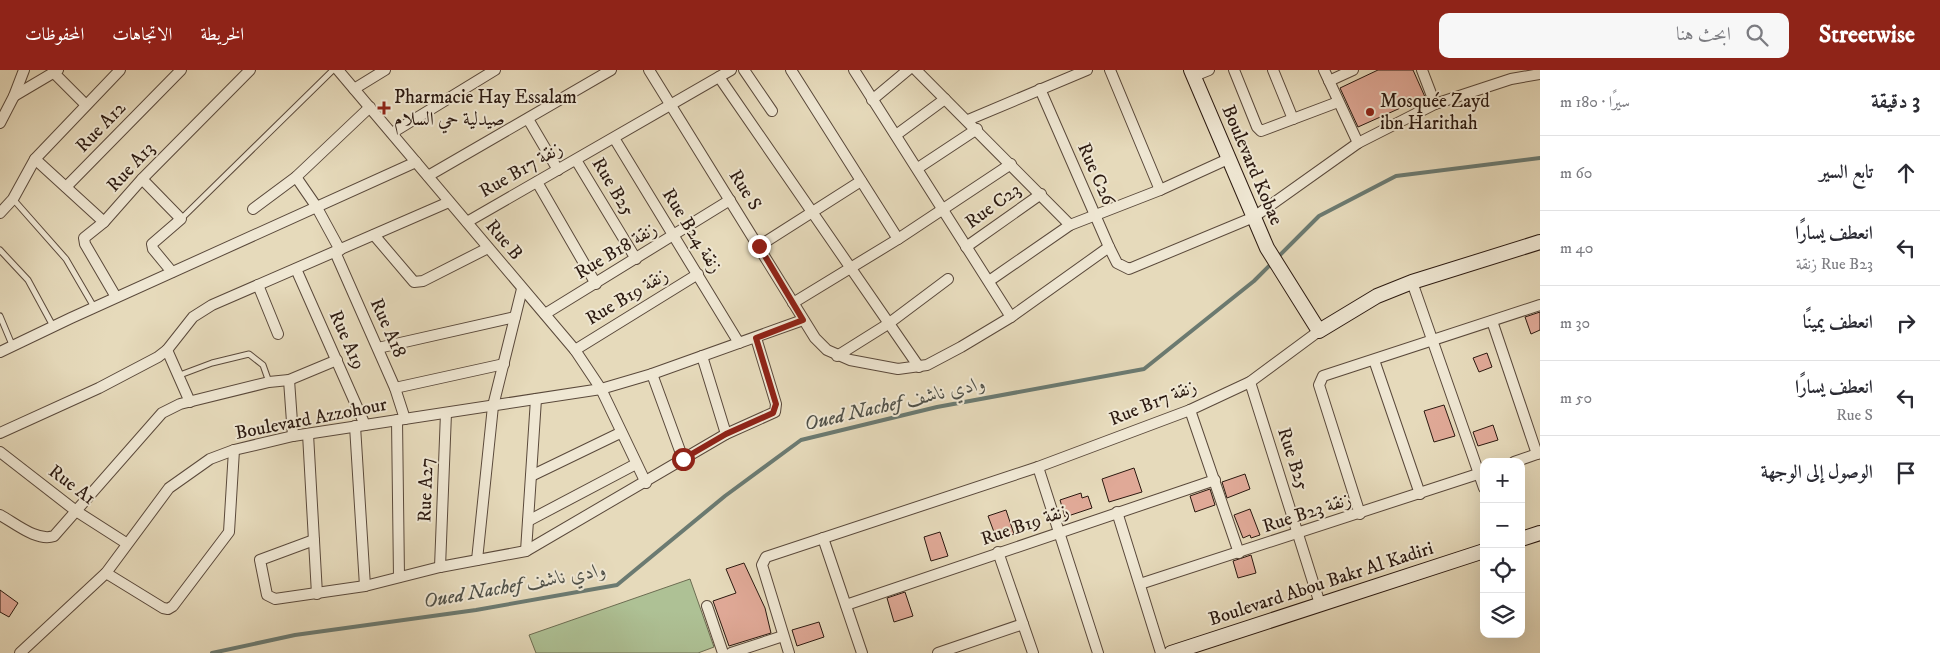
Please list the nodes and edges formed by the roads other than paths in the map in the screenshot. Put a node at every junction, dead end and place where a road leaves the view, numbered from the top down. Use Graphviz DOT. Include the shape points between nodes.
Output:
graph roads {
  1 [pos="24,70"];
  2 [pos="120,70"];
  3 [pos="181,70"];
  4 [pos="250,70"];
  5 [pos="333,70"];
  6 [pos="338,70"];
  7 [pos="385,70"];
  8 [pos="495,70"];
  9 [pos="611,70"];
  10 [pos="650,70"];
  11 [pos="731,70"];
  12 [pos="744,70"];
  13 [pos="791,70"];
  14 [pos="854,70"];
  15 [pos="908,70"];
  16 [pos="916,70"];
  17 [pos="1087,70"];
  18 [pos="1110,70"];
  19 [pos="1209,70"];
  20 [pos="1234,70"];
  21 [pos="1273,70"];
  22 [pos="1324,70"];
  23 [pos="1353,70"];
  24 [pos="1422,70"];
  25 [pos="56,71"];
  26 [pos="1193,73"];
  27 [pos="1540,74"];
  28 [pos="719,77"];
  29 [pos="1329,81"];
  30 [pos="354,89"];
  31 [pos="1040,89"];
  32 [pos="14,96"];
  33 [pos="945,99"];
  34 [pos="872,100"];
  35 [pos="1338,102"];
  36 [pos="670,104"];
  37 [pos="1435,104"];
  38 [pos="86,105"];
  39 [pos="370,107"];
  40 [pos="772,111"];
  41 [pos="1,117"];
  42 [pos="528,119"];
  43 [pos="1293,119"];
  44 [pos="968,120"];
  45 [pos="977,129"];
  46 [pos="392,133"];
  47 [pos="896,135"];
  48 [pos="614,138"];
  49 [pos="1358,143"];
  50 [pos="35,159"];
  51 [pos="1228,159"];
  52 [pos="576,160"];
  53 [pos="416,162"];
  54 [pos="1010,164"];
  55 [pos="918,168"];
  56 [pos="558,170"];
  57 [pos="428,176"];
  58 [pos="296,177"];
  59 [pos="142,180"];
  60 [pos="861,181"];
  61 [pos="537,182"];
  62 [pos="66,187"];
  63 [pos="1160,190"];
  64 [pos="1041,194"];
  65 [pos="13,199"];
  66 [pos="730,200"];
  67 [pos="449,202"];
  68 [pos="316,206"];
  69 [pos="253,209"];
  70 [pos="942,210"];
  71 [pos="0,213"];
  72 [pos="811,213"];
  73 [pos="1095,215"];
  74 [pos="1254,217"];
  75 [pos="181,219"];
  76 [pos="104,222"];
  77 [pos="467,222"];
  78 [pos="1070,224"];
  79 [pos="374,235"];
  80 [pos="674,236"];
  81 [pos="898,239"];
  82 [pos="1540,242"];
  83 [pos="759,246"];
  84 [pos="966,247"];
  85 [pos="1109,247"];
  86 [pos="488,248"];
  87 [pos="0,250"];
  88 [pos="337,251"];
  89 [pos="636,258"];
  90 [pos="850,268"];
  91 [pos="296,270"];
  92 [pos="172,272"];
  93 [pos="698,274"];
  94 [pos="948,279"];
  95 [pos="989,282"];
  96 [pos="1412,282"];
  97 [pos="596,284"];
  98 [pos="258,285"];
  99 [pos="522,289"];
  100 [pos="116,297"];
  101 [pos="793,303"];
  102 [pos="1540,305"];
  103 [pos="94,307"];
  104 [pos="545,314"];
  105 [pos="0,316"];
  106 [pos="1011,317"];
  107 [pos="515,318"];
  108 [pos="803,320"];
  109 [pos="1492,321"];
  110 [pos="888,324"];
  111 [pos="54,327"];
  112 [pos="1320,331"];
  113 [pos="278,334"];
  114 [pos="756,338"];
  115 [pos="1432,340"];
  116 [pos="739,343"];
  117 [pos="13,348"];
  118 [pos="378,348"];
  119 [pos="168,350"];
  120 [pos="575,350"];
  121 [pos="0,352"];
  122 [pos="702,356"];
  123 [pos="837,356"];
  124 [pos="337,360"];
  125 [pos="1374,360"];
  126 [pos="504,364"];
  127 [pos="919,367"];
  128 [pos="652,374"];
  129 [pos="180,375"];
  130 [pos="289,380"];
  131 [pos="269,382"];
  132 [pos="1250,382"];
  133 [pos="395,388"];
  134 [pos="602,389"];
  135 [pos="536,399"];
  136 [pos="190,402"];
  137 [pos="493,406"];
  138 [pos="1190,410"];
  139 [pos="446,413"];
  140 [pos="401,420"];
  141 [pos="360,425"];
  142 [pos="0,433"];
  143 [pos="620,433"];
  144 [pos="308,434"];
  145 [pos="726,434"];
  146 [pos="293,436"];
  147 [pos="234,450"];
  148 [pos="0,452"];
  149 [pos="1539,454"];
  150 [pos="1525,458"];
  151 [pos="683,459"];
  152 [pos="636,464"];
  153 [pos="1038,467"];
  154 [pos="1480,470"];
  155 [pos="1480,473"];
  156 [pos="531,476"];
  157 [pos="1215,480"];
  158 [pos="646,483"];
  159 [pos="1420,494"];
  160 [pos="76,510"];
  161 [pos="1117,512"];
  162 [pos="1360,514"];
  163 [pos="0,515"];
  164 [pos="528,521"];
  165 [pos="1059,532"];
  166 [pos="1540,532"];
  167 [pos="1299,534"];
  168 [pos="823,538"];
  169 [pos="1525,538"];
  170 [pos="314,540"];
  171 [pos="126,543"];
  172 [pos="526,551"];
  173 [pos="998,552"];
  174 [pos="1480,552"];
  175 [pos="1239,553"];
  176 [pos="477,560"];
  177 [pos="440,567"];
  178 [pos="106,572"];
  179 [pos="399,577"];
  180 [pos="1140,584"];
  181 [pos="365,586"];
  182 [pos="317,594"];
  183 [pos="1320,604"];
  184 [pos="846,605"];
  185 [pos="707,606"];
  186 [pos="1023,624"];
  187 [pos="783,636"];
  188 [pos="20,653"];
  189 [pos="723,653"];
  190 [pos="730,653"];
  191 [pos="789,653"];
  192 [pos="862,653"];
  193 [pos="938,653"];
  194 [pos="1033,653"];
  195 [pos="1098,653"];
  196 [pos="1161,653"];
  197 [pos="1171,653"];
  1 -- 32 [label="street"];
  2 -- 38 [label="street"];
  3 -- 62 [label="street, Rue A12"];
  4 -- 59 [label="street, Rue A13"];
  5 -- 75 [label="lane"];
  6 -- 30 [label="street, Rue B"];
  7 -- 30 [label="street"];
  8 -- 46 [label="street"];
  9 -- 42 [label="street"];
  10 -- 36 [label="street, Rue S"];
  11 -- 28 [label="street, Rue B17 زنقة"];
  12 -- 40 [label="street"];
  13 -- 60 [label="street"];
  14 -- 34 [label="street"];
  15 -- 34 [label="street"];
  16 -- 33 [label="street"];
  17 -- 31 [label="street"];
  18 -- 63 [label="street"];
  19 -- 26 [label="street"];
  20 -- 43 [label="street" via="1259,130"];
  21 -- 43 [label="street"];
  22 -- 29 [label="street"];
  23 -- 29 [label="street"];
  24 -- 37 [label="street"];
  25 -- 32 [label="street"];
  25 -- 38 [label="street"];
  26 -- 51 [label="main road, Boulevard Kobae"];
  27 -- 37 [label="street"];
  28 -- 36 [label="street, Rue B17 زنقة"];
  28 -- 72 [label="street"];
  29 -- 35 [label="street"];
  30 -- 39 [label="street, Rue B"];
  31 -- 44 [label="street"];
  31 -- 73 [label="street, Rue C26"];
  32 -- 41 [label="street"];
  33 -- 44 [label="street"];
  33 -- 47 [label="street"];
  34 -- 47 [label="street"];
  35 -- 43 [label="street"];
  35 -- 49 [label="street"];
  36 -- 48 [label="street, Rue B17 زنقة"];
  36 -- 66 [label="street, Rue S"];
  37 -- 49 [label="street"];
  38 -- 50 [label="street"];
  39 -- 46 [label="street, Rue B"];
  39 -- 58 [label="street"];
  42 -- 56 [label="street"];
  42 -- 57 [label="street"];
  44 -- 45 [label="street"];
  45 -- 54 [label="street"];
  45 -- 55 [label="street"];
  46 -- 53 [label="street, Rue B"];
  47 -- 55 [label="street"];
  48 -- 52 [label="street, Rue B17 زنقة"];
  48 -- 80 [label="street, Rue B24 زنقة"];
  49 -- 74 [label="street"];
  50 -- 62 [label="street"];
  50 -- 65 [label="street"];
  51 -- 63 [label="street"];
  51 -- 74 [label="main road, Boulevard Kobae"];
  52 -- 56 [label="street, Rue B17 زنقة"];
  52 -- 89 [label="street, Rue B25"];
  53 -- 57 [label="street, Rue B"];
  53 -- 68 [label="street"];
  54 -- 64 [label="street"];
  54 -- 70 [label="street"];
  55 -- 70 [label="street"];
  56 -- 61 [label="street, Rue B17 زنقة"];
  57 -- 67 [label="street, Rue B"];
  58 -- 68 [label="street, Rue A18"];
  58 -- 69 [label="street"];
  59 -- 75 [label="street"];
  59 -- 76 [label="street, Rue A13"];
  60 -- 72 [label="street"];
  60 -- 81 [label="street"];
  61 -- 77 [label="street, Rue B17 زنقة"];
  61 -- 97 [label="street"];
  62 -- 76 [label="street"];
  63 -- 73 [label="street"];
  64 -- 78 [label="street"];
  64 -- 84 [label="street, Rue C23"];
  65 -- 71 [label="street"];
  65 -- 103 [label="lane" via="66,259"];
  66 -- 80 [label="street, Rue B18 زنقة"];
  66 -- 83 [label="street, Rue S"];
  67 -- 77 [label="street, Rue B"];
  67 -- 79 [label="street"];
  68 -- 88 [label="street, Rue A18"];
  68 -- 92 [label="street"];
  70 -- 81 [label="street"];
  70 -- 84 [label="street"];
  72 -- 83 [label="street"];
  72 -- 90 [label="street"];
  73 -- 78 [label="street"];
  73 -- 85 [label="street, Rue C26"];
  74 -- 85 [label="street, Rue C26" via="1133,268 1125,269 1117,263"];
  74 -- 112 [label="main road, Boulevard Kobae" via="1267,248"];
  75 -- 92 [label="street" via="152,244"];
  76 -- 100 [label="street, Rue A13" via="84,241"];
  77 -- 86 [label="street, Rue B"];
  78 -- 95 [label="street"];
  79 -- 86 [label="street" via="414,282 423,281"];
  79 -- 88 [label="street"];
  80 -- 89 [label="street, Rue B18 زنقة"];
  80 -- 93 [label="street, Rue B24 زنقة"];
  81 -- 90 [label="street"];
  82 -- 96 [label="main road, Rue B17 زنقة"];
  83 -- 101 [label="street, Rue S"];
  84 -- 95 [label="street"];
  85 -- 106 [label="street"];
  86 -- 99 [label="street, Rue B"];
  87 -- 111 [label="lane" via="28,280"];
  88 -- 91 [label="street"];
  88 -- 118 [label="street, Rue A18"];
  89 -- 97 [label="street, Rue B18 زنقة"];
  90 -- 101 [label="street"];
  90 -- 110 [label="street"];
  91 -- 98 [label="street"];
  91 -- 124 [label="street, Rue A19"];
  92 -- 100 [label="street"];
  93 -- 116 [label="street, Rue B24 زنقة"];
  93 -- 120 [label="street, Rue B19 زنقة"];
  94 -- 110 [label="street"];
  95 -- 106 [label="street"];
  96 -- 112 [label="main road, Rue B17 زنقة" via="1377,296"];
  96 -- 115 [label="street"];
  97 -- 104 [label="street, Rue B18 زنقة"];
  98 -- 113 [label="street"];
  98 -- 119 [label="street" via="202,311 181,330"];
  99 -- 104 [label="street, Rue B"];
  99 -- 107 [label="street"];
  100 -- 103 [label="street"];
  101 -- 108 [label="street, Rue S"];
  102 -- 109 [label="street"];
  103 -- 111 [label="street"];
  104 -- 120 [label="street, Rue B"];
  105 -- 117 [label="lane"];
  106 -- 127 [label="street"];
  107 -- 118 [label="street"];
  107 -- 126 [label="street"];
  108 -- 114 [label="street, Boulevard Azzohour"];
  108 -- 123 [label="street, Rue S" via="822,346"];
  109 -- 115 [label="street"];
  109 -- 149 [label="street"];
  110 -- 123 [label="street"];
  110 -- 127 [label="street"];
  111 -- 117 [label="street"];
  112 -- 132 [label="street, Rue B17 زنقة"];
  114 -- 116 [label="street, Boulevard Azzohour"];
  114 -- 145 [label="street" via="776,410"];
  115 -- 125 [label="street"];
  115 -- 154 [label="street"];
  116 -- 122 [label="street, Boulevard Azzohour"];
  117 -- 121 [label="street"];
  118 -- 133 [label="street, Rue A18"];
  119 -- 129 [label="street"];
  119 -- 142 [label="street" via="99,388"];
  120 -- 134 [label="street, Rue B"];
  122 -- 128 [label="street, Boulevard Azzohour"];
  122 -- 145 [label="street"];
  123 -- 127 [label="street" via="898,369"];
  124 -- 130 [label="street"];
  124 -- 141 [label="street, Rue A19"];
  125 -- 159 [label="street"];
  125 -- 162 [label="street" via="1323,376 1319,385"];
  126 -- 133 [label="street"];
  126 -- 137 [label="street"];
  128 -- 134 [label="street, Boulevard Azzohour"];
  128 -- 151 [label="street"];
  129 -- 131 [label="lane" via="249,354 264,365"];
  129 -- 136 [label="street"];
  130 -- 131 [label="street"];
  130 -- 146 [label="street"];
  131 -- 136 [label="street"];
  132 -- 138 [label="street, Rue B17 زنقة"];
  132 -- 167 [label="street, Rue B25"];
  133 -- 140 [label="street, Rue A18"];
  134 -- 135 [label="street, Boulevard Azzohour"];
  134 -- 143 [label="street, Rue B"];
  135 -- 137 [label="street, Boulevard Azzohour"];
  135 -- 156 [label="street"];
  136 -- 160 [label="street" via="162,413"];
  137 -- 139 [label="street, Boulevard Azzohour"];
  137 -- 176 [label="street"];
  138 -- 153 [label="street, Rue B17 زنقة"];
  138 -- 157 [label="street"];
  139 -- 140 [label="street, Boulevard Azzohour"];
  139 -- 177 [label="street, Rue A27"];
  140 -- 141 [label="street, Boulevard Azzohour"];
  140 -- 179 [label="street, Rue A18"];
  141 -- 144 [label="street, Boulevard Azzohour"];
  141 -- 181 [label="street"];
  143 -- 152 [label="street, Rue B"];
  143 -- 156 [label="street"];
  144 -- 146 [label="street, Boulevard Azzohour"];
  144 -- 170 [label="street"];
  145 -- 151 [label="street"];
  146 -- 147 [label="street, Boulevard Azzohour"];
  147 -- 171 [label="street, Boulevard Azzohour" via="210,460 169,488"];
  147 -- 178 [label="street" via="229,532 173,606 163,608"];
  148 -- 160 [label="street, Rue A1"];
  149 -- 150 [label="street"];
  151 -- 158 [label="street"];
  152 -- 158 [label="street, Rue B"];
  152 -- 164 [label="street"];
  153 -- 165 [label="street"];
  153 -- 168 [label="street, Rue B17 زنقة"];
  155 -- 159 [label="street, Rue B23 زنقة"];
  156 -- 164 [label="street"];
  157 -- 161 [label="street, Rue B19 زنقة"];
  157 -- 175 [label="street"];
  158 -- 172 [label="street"];
  159 -- 162 [label="street, Rue B23 زنقة"];
  160 -- 163 [label="street" via="59,532 49,538 33,534"];
  160 -- 171 [label="street, Rue A1"];
  161 -- 165 [label="street, Rue B19 زنقة"];
  161 -- 180 [label="street"];
  162 -- 167 [label="street, Rue B23 زنقة"];
  164 -- 172 [label="street"];
  165 -- 173 [label="street, Rue B19 زنقة"];
  165 -- 195 [label="street"];
  166 -- 169 [label="main road"];
  167 -- 175 [label="street, Rue B23 زنقة"];
  167 -- 183 [label="street, Rue B25"];
  168 -- 184 [label="street"];
  168 -- 187 [label="street, Rue B17 زنقة" via="766,557 763,561"];
  170 -- 182 [label="street"];
  170 -- 182 [label="street" via="262,558 259,562 264,592 270,598"];
  171 -- 178 [label="street, Boulevard Azzohour"];
  172 -- 176 [label="street"];
  173 -- 184 [label="street, Rue B19 زنقة"];
  173 -- 186 [label="street"];
  174 -- 183 [label="main road, Boulevard Abou Bakr Al Kadiri"];
  175 -- 180 [label="street, Rue B23 زنقة"];
  176 -- 177 [label="street"];
  177 -- 179 [label="street"];
  178 -- 188 [label="street, Boulevard Azzohour"];
  179 -- 181 [label="street"];
  180 -- 196 [label="street"];
  181 -- 182 [label="street"];
  183 -- 197 [label="main road, Boulevard Abou Bakr Al Kadiri"];
  184 -- 192 [label="street"];
  185 -- 189 [label="street"];
  186 -- 193 [label="street"];
  186 -- 194 [label="street"];
  187 -- 190 [label="street"];
  187 -- 191 [label="street"];
}
